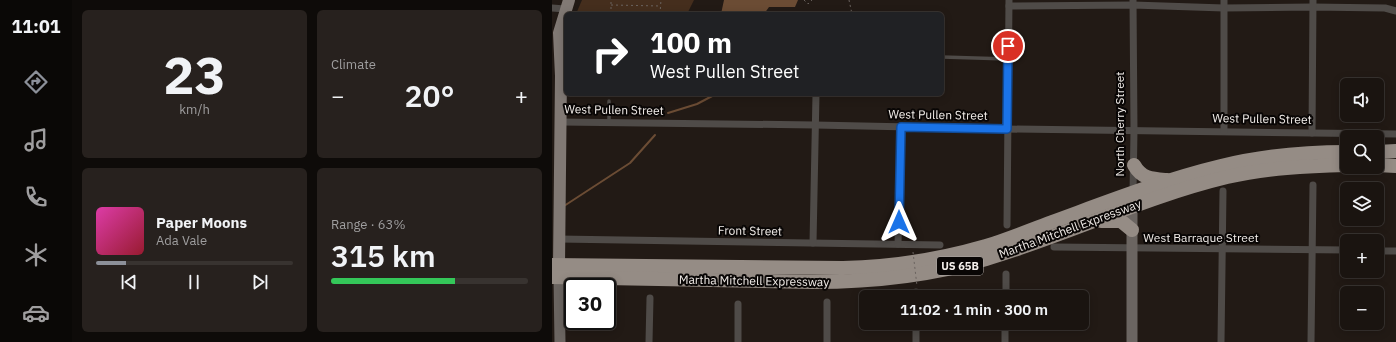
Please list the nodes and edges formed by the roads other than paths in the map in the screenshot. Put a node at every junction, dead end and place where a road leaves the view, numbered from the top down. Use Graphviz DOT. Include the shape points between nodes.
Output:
graph roads {
  1 [pos="1224,0"];
  2 [pos="1009,3"];
  3 [pos="1133,3"];
  4 [pos="1312,3"];
  5 [pos="567,5"];
  6 [pos="552,8"];
  7 [pos="1224,8"];
  8 [pos="1396,11"];
  9 [pos="564,17"];
  10 [pos="944,57"];
  11 [pos="1008,59"];
  12 [pos="816,96"];
  13 [pos="609,101"];
  14 [pos="556,122"];
  15 [pos="609,123"];
  16 [pos="815,125"];
  17 [pos="901,127"];
  18 [pos="1007,129"];
  19 [pos="1134,130"];
  20 [pos="1224,131"];
  21 [pos="1312,133"];
  22 [pos="1396,134"];
  23 [pos="1396,151"];
  24 [pos="1340,152"];
  25 [pos="1384,152"];
  26 [pos="1134,165"];
  27 [pos="1340,165"];
  28 [pos="1384,165"];
  29 [pos="1396,166"];
  30 [pos="1169,180"];
  31 [pos="1313,185"];
  32 [pos="1223,191"];
  33 [pos="1132,200"];
  34 [pos="1096,221"];
  35 [pos="1007,225"];
  36 [pos="1132,230"];
  37 [pos="560,239"];
  38 [pos="813,243"];
  39 [pos="898,244"];
  40 [pos="940,245"];
  41 [pos="1054,247"];
  42 [pos="1132,248"];
  43 [pos="1223,249"];
  44 [pos="1312,250"];
  45 [pos="1340,250"];
  46 [pos="1384,251"];
  47 [pos="1396,251"];
  48 [pos="556,271"];
  49 [pos="1006,274"];
  50 [pos="1006,290"];
  51 [pos="650,298"];
  52 [pos="828,302"];
  53 [pos="738,304"];
  54 [pos="916,330"];
  55 [pos="1005,330"];
  56 [pos="560,342"];
  57 [pos="649,342"];
  58 [pos="738,342"];
  59 [pos="827,342"];
  60 [pos="916,342"];
  61 [pos="1005,342"];
  62 [pos="1132,342"];
  63 [pos="1221,342"];
  64 [pos="1311,342"];
  1 -- 7 [label="street"];
  2 -- 3 [label="street"];
  2 -- 11 [label="street"];
  3 -- 7 [label="street"];
  3 -- 19 [label="street, North Cherry Street"];
  4 -- 7 [label="street"];
  4 -- 8 [label="street"];
  4 -- 21 [label="street"];
  5 -- 6 [label="street"];
  7 -- 20 [label="street"];
  9 -- 14 [label="main road" via="560,33"];
  10 -- 11 [label="lane"];
  11 -- 18 [label="street"];
  12 -- 16 [label="street"];
  13 -- 15 [label="lane"];
  14 -- 15 [label="street, West Pullen Street"];
  14 -- 37 [label="main road"];
  15 -- 16 [label="street, West Pullen Street"];
  16 -- 17 [label="street, West Pullen Street"];
  16 -- 38 [label="street"];
  17 -- 18 [label="street, West Pullen Street"];
  17 -- 39 [label="street"];
  18 -- 19 [label="street, West Pullen Street"];
  18 -- 35 [label="street"];
  19 -- 20 [label="street, West Pullen Street"];
  19 -- 26 [label="street, North Cherry Street"];
  20 -- 21 [label="street, West Pullen Street"];
  21 -- 22 [label="street, West Pullen Street"];
  23 -- 25 [label="highway"];
  24 -- 30 [label="highway, Martha Mitchell Expressway / US 65B" via="1252,160"];
  26 -- 30 [label="highway" via="1143,176"];
  26 -- 33 [label="street, North Cherry Street"];
  27 -- 33 [label="highway, Martha Mitchell Expressway / US 65B" via="1293,168 1229,177"];
  28 -- 29 [label="highway"];
  30 -- 33 [label="highway, Martha Mitchell Expressway / US 65B"];
  31 -- 44 [label="street"];
  32 -- 43 [label="street"];
  33 -- 34 [label="highway, Martha Mitchell Expressway / US 65B"];
  33 -- 36 [label="main road, North Cherry Street"];
  33 -- 48 [label="highway, Martha Mitchell Expressway / US 65B" via="987,245 897,264 862,268"];
  34 -- 36 [label="highway" via="1121,221"];
  34 -- 48 [label="highway, Martha Mitchell Expressway / US 65B" via="986,259 929,273 879,280 813,282"];
  36 -- 42 [label="main road, North Cherry Street"];
  37 -- 38 [label="street, Front Street"];
  37 -- 48 [label="main road"];
  38 -- 39 [label="street, Front Street"];
  39 -- 40 [label="street, Front Street"];
  41 -- 42 [label="street, West Barraque Street"];
  42 -- 43 [label="street, West Barraque Street"];
  42 -- 62 [label="main road, North Cherry Street"];
  43 -- 44 [label="street, West Barraque Street"];
  43 -- 63 [label="street"];
  44 -- 45 [label="street, West Barraque Street"];
  44 -- 64 [label="street"];
  46 -- 47 [label="street"];
  48 -- 56 [label="main road"];
  49 -- 50 [label="street"];
  51 -- 57 [label="street"];
  52 -- 59 [label="street"];
  53 -- 58 [label="street"];
  54 -- 60 [label="street"];
  55 -- 61 [label="street"];
}
